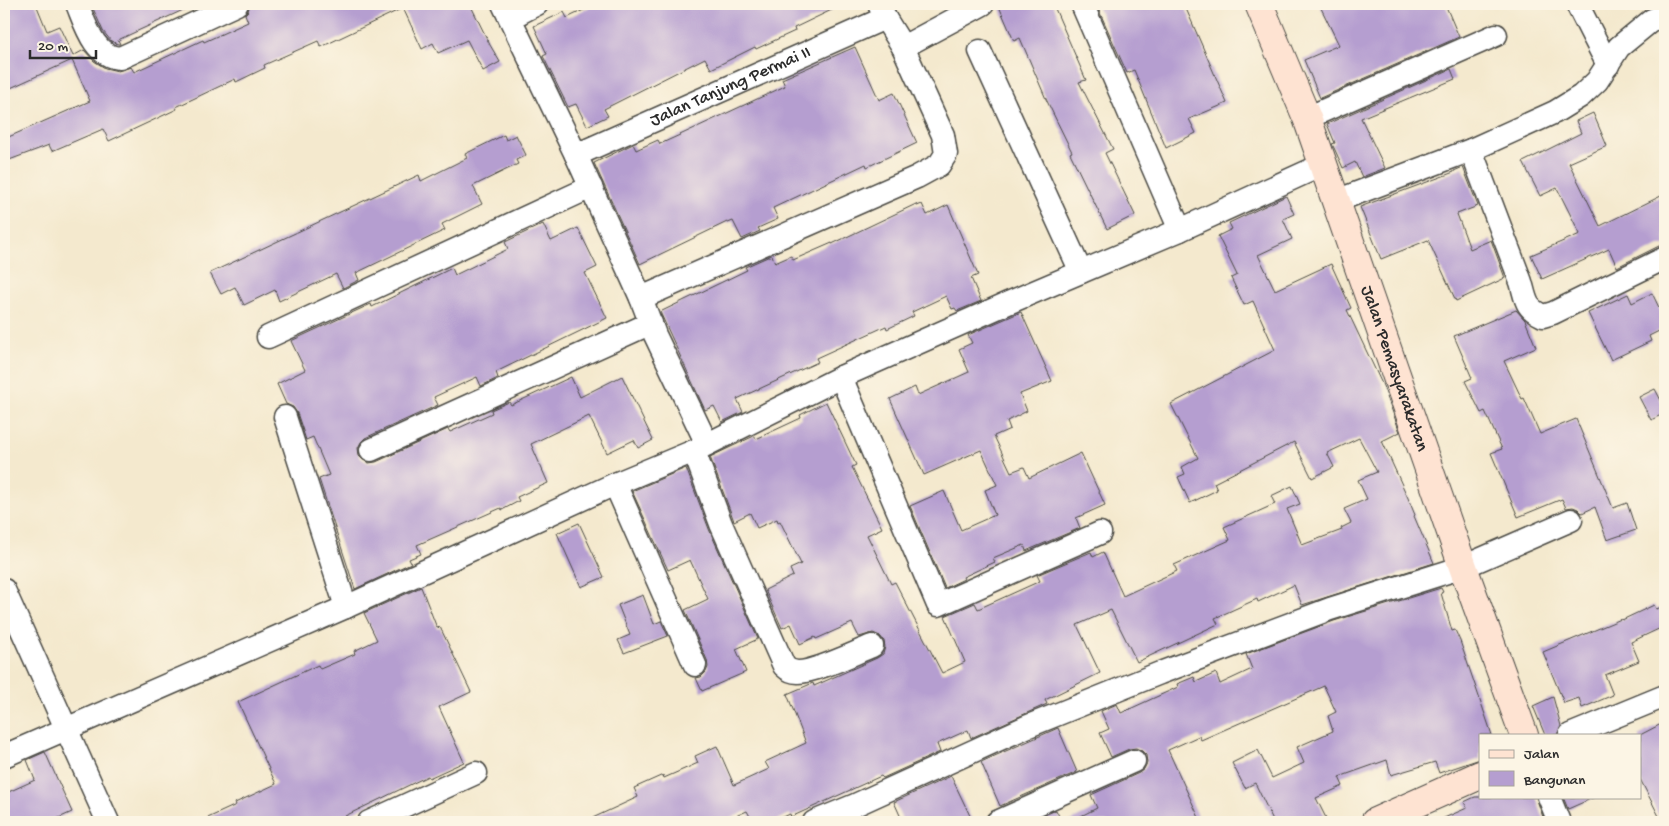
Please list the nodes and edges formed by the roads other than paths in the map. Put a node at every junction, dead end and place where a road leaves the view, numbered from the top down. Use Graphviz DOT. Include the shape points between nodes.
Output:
graph roads {
  1 [pos="77,4"];
  2 [pos="237,4"];
  3 [pos="538,4"];
  4 [pos="983,4"];
  5 [pos="1082,4"];
  6 [pos="1259,4"];
  7 [pos="1577,4"];
  8 [pos="506,11"];
  9 [pos="882,11"];
  10 [pos="1665,15"];
  11 [pos="1496,35"];
  12 [pos="903,47"];
  13 [pos="980,51"];
  14 [pos="1608,64"];
  15 [pos="1307,118"];
  16 [pos="1471,150"];
  17 [pos="576,155"];
  18 [pos="1322,165"];
  19 [pos="591,187"];
  20 [pos="1336,200"];
  21 [pos="1180,230"];
  22 [pos="1665,258"];
  23 [pos="1081,272"];
  24 [pos="641,298"];
  25 [pos="651,323"];
  26 [pos="268,337"];
  27 [pos="841,377"];
  28 [pos="285,417"];
  29 [pos="700,448"];
  30 [pos="371,450"];
  31 [pos="615,484"];
  32 [pos="1572,520"];
  33 [pos="1100,533"];
  34 [pos="1463,567"];
  35 [pos="4,590"];
  36 [pos="346,607"];
  37 [pos="872,646"];
  38 [pos="695,665"];
  39 [pos="1665,696"];
  40 [pos="66,730"];
  41 [pos="1524,734"];
  42 [pos="1572,734"];
  43 [pos="4,756"];
  44 [pos="1134,761"];
  45 [pos="476,773"];
  46 [pos="1479,775"];
  47 [pos="1549,798"];
  48 [pos="857,814"];
  49 [pos="1383,820"];
  50 [pos="108,822"];
  51 [pos="369,822"];
  52 [pos="814,822"];
  53 [pos="997,822"];
  54 [pos="1559,822"];
  1 -- 2 [label="street" via="92,38 112,58 120,58"];
  3 -- 8 [label="street"];
  4 -- 12 [label="street"];
  5 -- 21 [label="street"];
  6 -- 15 [label="street, Jalan Pemasyarakatan"];
  7 -- 14 [label="street"];
  8 -- 17 [label="street"];
  9 -- 12 [label="street"];
  9 -- 17 [label="street, Jalan Tanjung Permai II"];
  10 -- 14 [label="street" via="1652,20 1619,47"];
  11 -- 15 [label="street"];
  12 -- 24 [label="street" via="943,135 946,154 939,165"];
  13 -- 23 [label="street"];
  14 -- 16 [label="street" via="1597,82 1582,96 1555,112"];
  15 -- 18 [label="street, Jalan Pemasyarakatan"];
  16 -- 20 [label="street"];
  16 -- 22 [label="street" via="1532,311 1543,316 1552,313"];
  17 -- 19 [label="street"];
  18 -- 20 [label="street, Jalan Pemasyarakatan"];
  18 -- 21 [label="street"];
  19 -- 24 [label="street"];
  19 -- 26 [label="street"];
  20 -- 34 [label="street, Jalan Pemasyarakatan"];
  21 -- 23 [label="street"];
  23 -- 27 [label="street"];
  24 -- 25 [label="street"];
  25 -- 29 [label="street"];
  25 -- 30 [label="street"];
  27 -- 29 [label="street"];
  27 -- 33 [label="street" via="938,605"];
  28 -- 36 [label="street"];
  29 -- 31 [label="street"];
  29 -- 37 [label="street" via="721,524 784,666 797,672 810,670"];
  31 -- 36 [label="street"];
  31 -- 38 [label="street"];
  32 -- 34 [label="street"];
  34 -- 41 [label="street, Jalan Pemasyarakatan"];
  34 -- 48 [label="street" via="1330,610 1026,727"];
  35 -- 40 [label="street"];
  36 -- 40 [label="street"];
  39 -- 42 [label="street"];
  40 -- 43 [label="street"];
  40 -- 50 [label="street"];
  44 -- 53 [label="street"];
  45 -- 51 [label="street"];
  46 -- 49 [label="street"];
  47 -- 54 [label="street"];
  48 -- 52 [label="street"];
}
